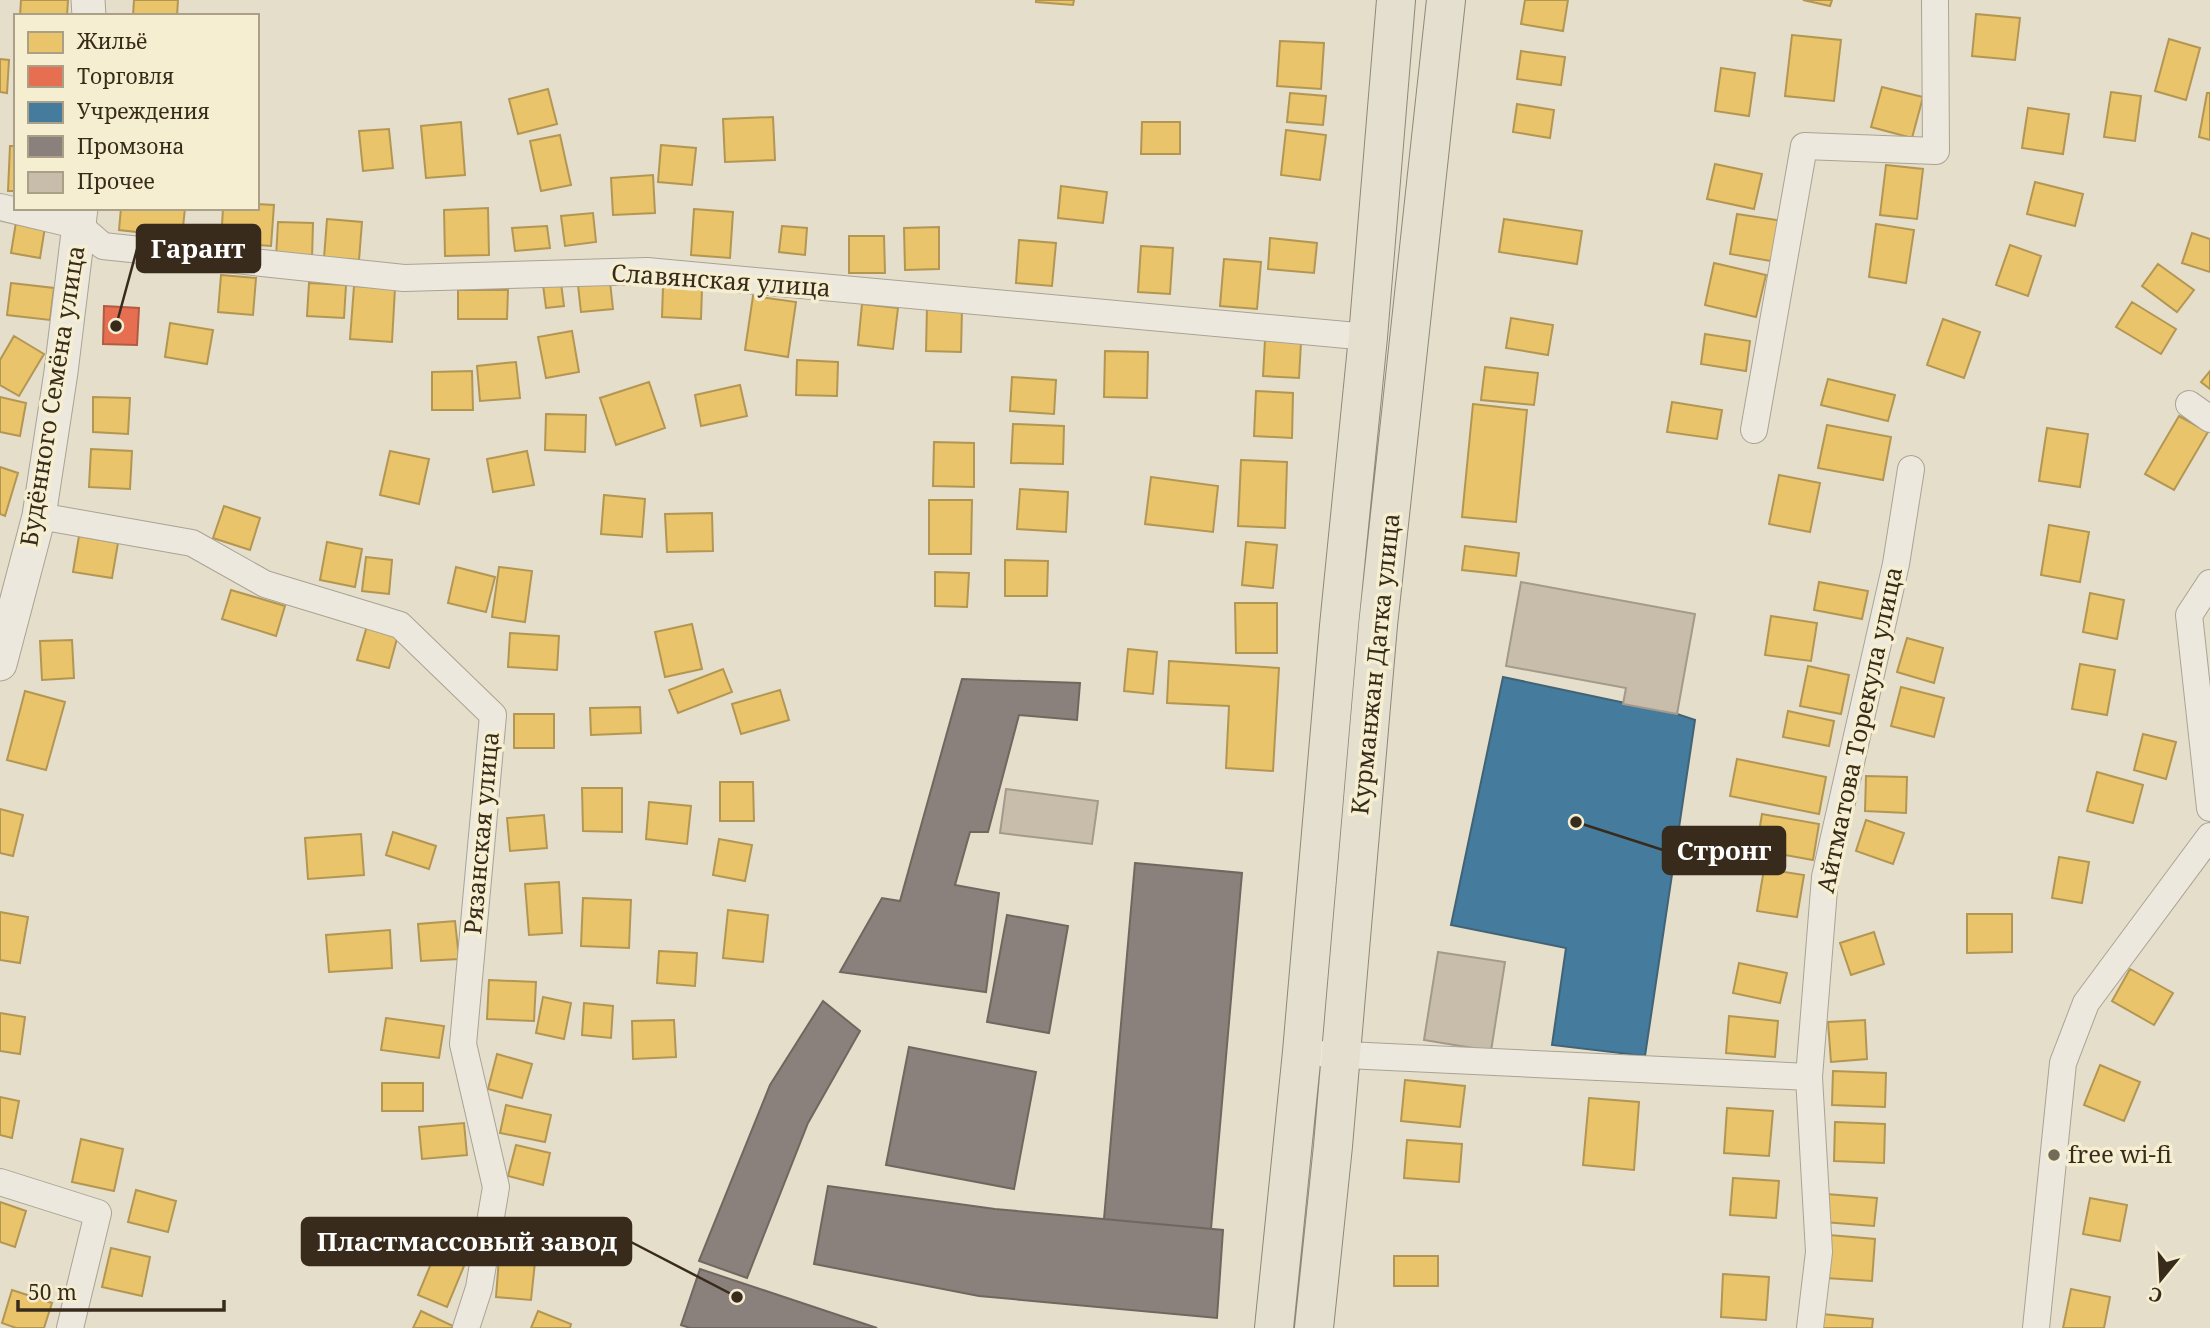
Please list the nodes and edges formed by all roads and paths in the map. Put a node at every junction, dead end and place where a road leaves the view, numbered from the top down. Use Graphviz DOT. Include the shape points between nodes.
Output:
graph roads {
  1 [pos="1396,0"];
  2 [pos="1446,0"];
  3 [pos="1935,0"];
  4 [pos="24,210"];
  5 [pos="80,217"];
  6 [pos="1368,337"];
  7 [pos="1754,430"];
  8 [pos="1910,469"];
  9 [pos="38,516"];
  10 [pos="2210,583"];
  11 [pos="0,664"];
  12 [pos="2210,808"];
  13 [pos="2210,836"];
  14 [pos="1302,1052"];
  15 [pos="1340,1056"];
  16 [pos="1809,1077"];
  17 [pos="0,1182"];
  18 [pos="70,1328"];
  19 [pos="466,1328"];
  20 [pos="1274,1328"];
  21 [pos="1314,1328"];
  22 [pos="1810,1328"];
  23 [pos="2036,1328"];
  1 -- 6 [label="main road, Курманжан Датка улица"];
  2 -- 15 [label="main road, Курманжан Датка улица" via="1378,625"];
  3 -- 7 [label="street" via="1936,151 1804,146"];
  4 -- 5 [label="street, Славянская улица"];
  5 -- 6 [label="street, Славянская улица" via="103,246 404,278 647,271"];
  5 -- 9 [label="street, Будённого Семёна улица"];
  6 -- 14 [label="main road, Курманжан Датка улица"];
  8 -- 16 [label="street, Айтматова Торекула улица" via="1896,564 1825,877"];
  9 -- 11 [label="street, Будённого Семёна улица"];
  9 -- 19 [label="street, Рязанская улица" via="192,544 265,584 400,625 493,715 463,1044 496,1187 479,1289"];
  10 -- 12 [label="street" via="2189,615"];
  13 -- 23 [label="street" via="2086,1003 2063,1063"];
  14 -- 15 [label="street"];
  14 -- 20 [label="main road, Курманжан Датка улица"];
  15 -- 16 [label="street"];
  15 -- 21 [label="main road, Курманжан Датка улица"];
  16 -- 22 [label="street, Айтматова Торекула улица" via="1819,1252"];
  17 -- 18 [label="street" via="98,1213"];
}
